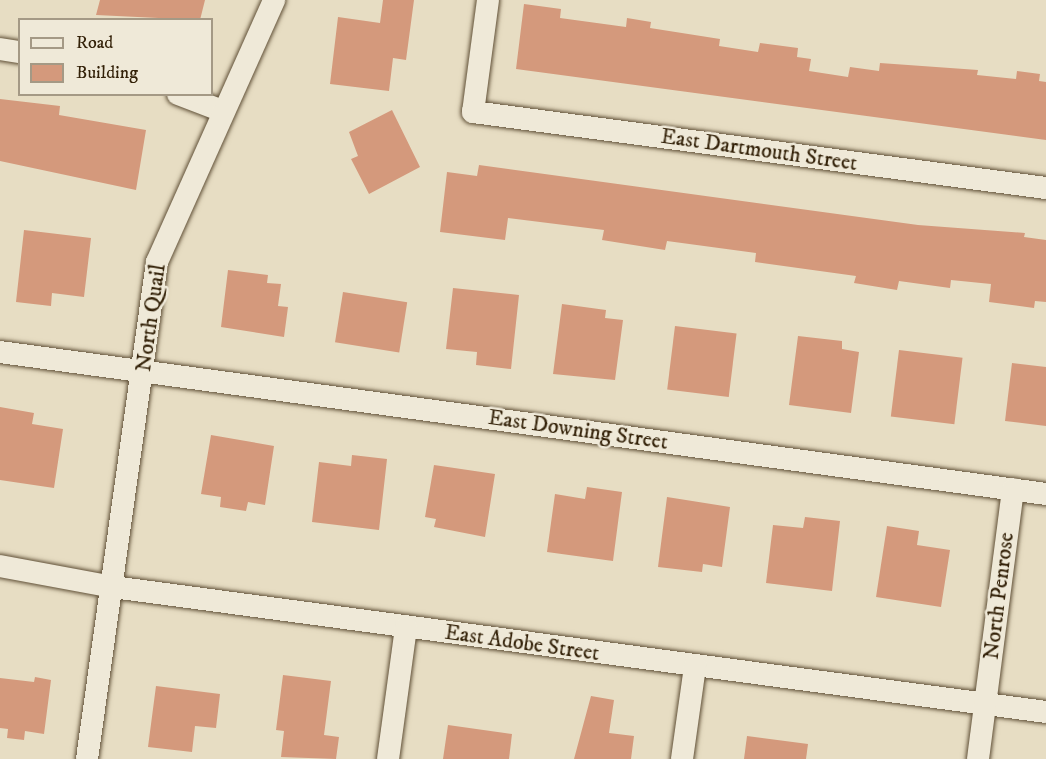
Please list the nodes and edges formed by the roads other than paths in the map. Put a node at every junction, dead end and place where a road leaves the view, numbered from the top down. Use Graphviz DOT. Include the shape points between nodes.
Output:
graph roads {
  1 [pos="274,0"];
  2 [pos="488,0"];
  3 [pos="0,49"];
  4 [pos="18,52"];
  5 [pos="183,96"];
  6 [pos="220,110"];
  7 [pos="1046,188"];
  8 [pos="0,352"];
  9 [pos="144,371"];
  10 [pos="1013,489"];
  11 [pos="1046,494"];
  12 [pos="0,566"];
  13 [pos="113,587"];
  14 [pos="406,627"];
  15 [pos="695,666"];
  16 [pos="985,704"];
  17 [pos="1046,712"];
  18 [pos="87,759"];
  19 [pos="388,759"];
  20 [pos="682,759"];
  21 [pos="978,759"];
  1 -- 6 [label="street, North Quail"];
  2 -- 7 [label="street, East Dartmouth Street" via="472,112"];
  3 -- 4 [label="street"];
  5 -- 6 [label="street"];
  6 -- 9 [label="street, North Quail" via="157,262"];
  8 -- 9 [label="street, East Downing Street"];
  9 -- 10 [label="street, East Downing Street"];
  9 -- 13 [label="street, North Quail"];
  10 -- 11 [label="street, East Downing Street"];
  10 -- 16 [label="street, North Penrose"];
  12 -- 13 [label="street, East Adobe Street"];
  13 -- 14 [label="street, East Adobe Street"];
  13 -- 18 [label="street, North Quail"];
  14 -- 15 [label="street, East Adobe Street"];
  14 -- 19 [label="street"];
  15 -- 16 [label="street, East Adobe Street"];
  15 -- 20 [label="street"];
  16 -- 17 [label="street, East Adobe Street"];
  16 -- 21 [label="street, North Penrose"];
}
